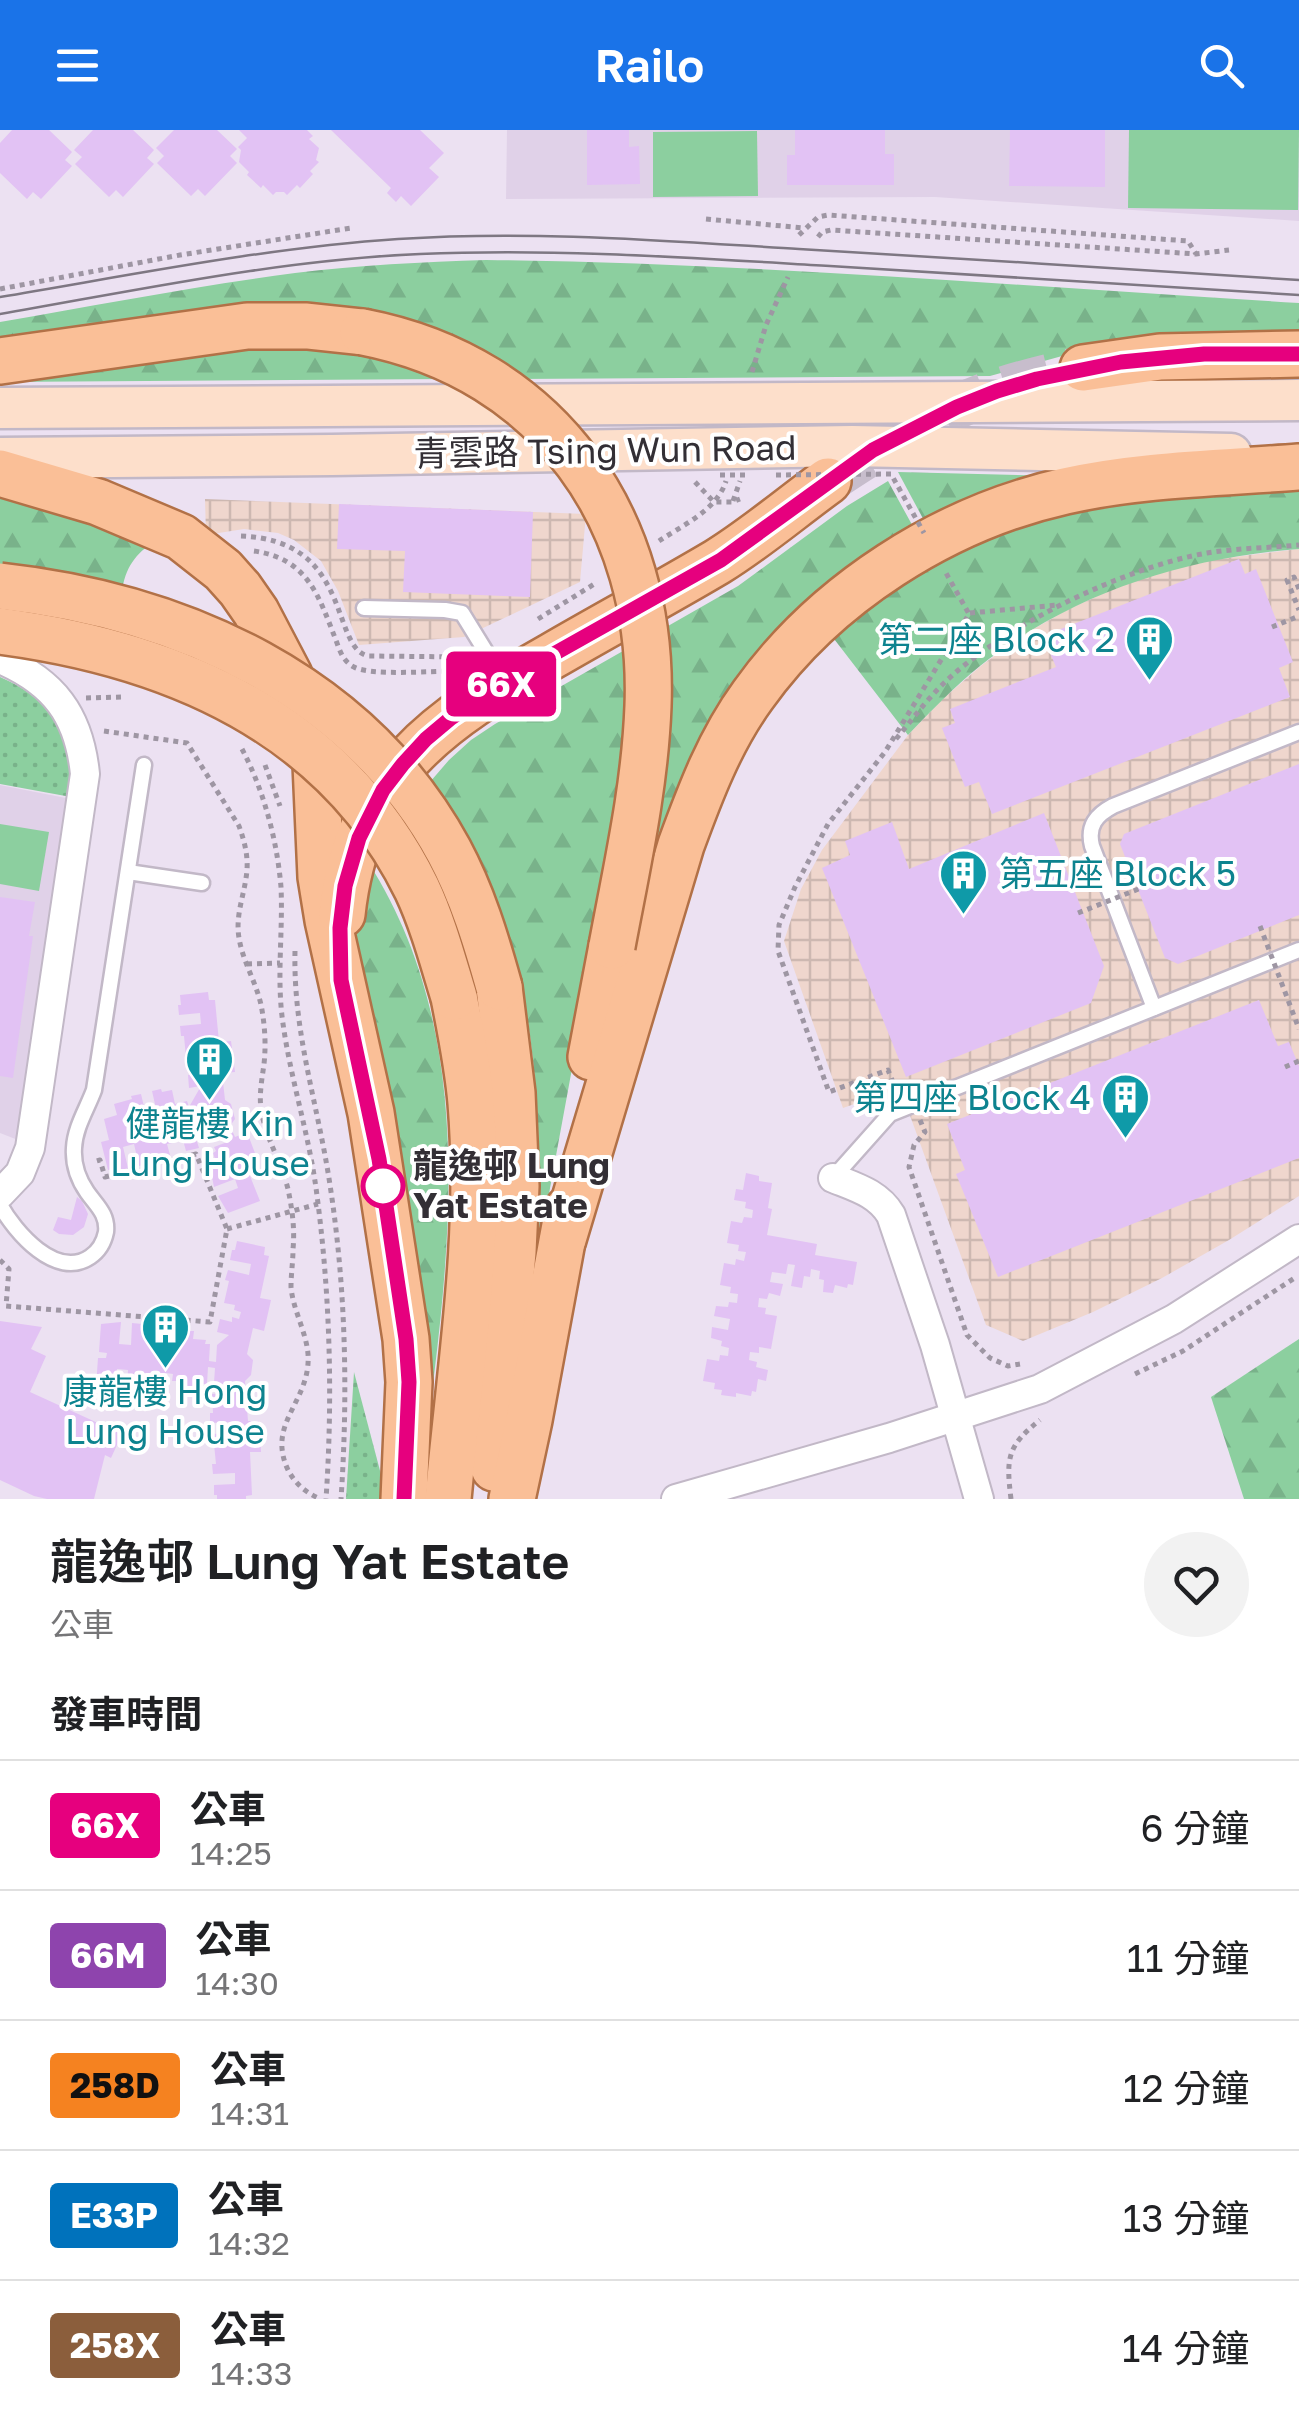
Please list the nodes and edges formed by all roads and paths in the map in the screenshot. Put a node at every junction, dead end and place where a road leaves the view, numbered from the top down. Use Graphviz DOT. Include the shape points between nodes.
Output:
graph roads {
  1 [pos="706,219"];
  2 [pos="350,228"];
  3 [pos="804,228"];
  4 [pos="799,235"];
  5 [pos="818,237"];
  6 [pos="1229,250"];
  7 [pos="1196,254"];
  8 [pos="788,277"];
  9 [pos="0,289"];
  10 [pos="1299,354"];
  11 [pos="0,361"];
  12 [pos="1083,368"];
  13 [pos="749,384"];
  14 [pos="1299,400"];
  15 [pos="0,408"];
  16 [pos="1299,455"];
  17 [pos="0,458"];
  18 [pos="1299,466"];
  19 [pos="0,474"];
  20 [pos="694,475"];
  21 [pos="750,475"];
  22 [pos="776,475"];
  23 [pos="828,481"];
  24 [pos="714,502"];
  25 [pos="924,533"];
  26 [pos="656,544"];
  27 [pos="1299,545"];
  28 [pos="944,568"];
  29 [pos="0,586"];
  30 [pos="1299,589"];
  31 [pos="1066,604"];
  32 [pos="364,608"];
  33 [pos="1299,613"];
  34 [pos="969,614"];
  35 [pos="1272,627"];
  36 [pos="0,632"];
  37 [pos="0,659"];
  38 [pos="504,682"];
  39 [pos="96,730"];
  40 [pos="1299,732"];
  41 [pos="240,747"];
  42 [pos="260,752"];
  43 [pos="885,752"];
  44 [pos="144,764"];
  45 [pos="284,816"];
  46 [pos="128,872"];
  47 [pos="202,883"];
  48 [pos="1146,886"];
  49 [pos="1078,913"];
  50 [pos="1260,926"];
  51 [pos="295,948"];
  52 [pos="1299,950"];
  53 [pos="280,963"];
  54 [pos="246,964"];
  55 [pos="341,980"];
  56 [pos="1154,1008"];
  57 [pos="1299,1028"];
  58 [pos="1299,1061"];
  59 [pos="1285,1067"];
  60 [pos="913,1104"];
  61 [pos="75,1166"];
  62 [pos="832,1178"];
  63 [pos="0,1194"];
  64 [pos="318,1204"];
  65 [pos="0,1205"];
  66 [pos="292,1211"];
  67 [pos="227,1229"];
  68 [pos="563,1239"];
  69 [pos="1299,1239"];
  70 [pos="0,1260"];
  71 [pos="1299,1275"];
  72 [pos="1030,1362"];
  73 [pos="1133,1374"];
  74 [pos="1049,1413"];
  75 [pos="956,1417"];
  76 [pos="681,1498"];
  77 [pos="324,1499"];
  78 [pos="341,1499"];
  79 [pos="404,1499"];
  80 [pos="448,1499"];
  81 [pos="491,1499"];
  82 [pos="512,1499"];
  83 [pos="979,1499"];
  84 [pos="1011,1499"];
  1 -- 3 [label="path"];
  2 -- 9 [label="path"];
  3 -- 4 [label="path"];
  3 -- 7 [label="path" via="828,216 1188,240"];
  5 -- 7 [label="path" via="831,230"];
  6 -- 7 [label="path"];
  8 -- 13 [label="path"];
  10 -- 12 [label="main road" via="1175,356"];
  11 -- 68 [label="main road, bridge" via="247,326 363,332 439,353 483,377 526,407 588,476 633,570 646,640 648,705 639,800"];
  14 -- 15 [label="main road, 青雲路 Tsing Wun Road"];
  16 -- 17 [label="main road, 青雲路 Tsing Wun Road" via="852,446"];
  18 -- 68 [label="main road" via="1129,480 1007,508 895,564 790,649 735,722 695,807"];
  19 -- 55 [label="main road" via="98,502 181,537 222,570 256,612 289,675 316,764 322,877"];
  20 -- 24 [label="path"];
  21 -- 24 [label="path, bridge" via="723,478"];
  22 -- 25 [label="path, bridge" via="891,474"];
  23 -- 38 [label="main road" via="721,560"];
  24 -- 26 [label="path"];
  27 -- 31 [label="path" via="1206,553"];
  28 -- 34 [label="path"];
  29 -- 81 [label="main road, bridge" via="166,622 265,666 364,740 438,832 476,911 499,987 512,1092 512,1271"];
  30 -- 33 [label="path" via="1294,577 1287,580"];
  31 -- 34 [label="path"];
  31 -- 43 [label="path" via="1023,624 942,685"];
  32 -- 38 [label="lane" via="462,614"];
  33 -- 35 [label="path"];
  34 -- 43 [label="path"];
  36 -- 80 [label="main road, bridge" via="132,658 251,710 316,756 360,801 406,868 454,998 471,1105 472,1264"];
  37 -- 63 [label="street" via="54,694 77,731 84,774 30,1148 20,1173"];
  38 -- 55 [label="main road" via="426,739 370,814 345,886"];
  39 -- 54 [label="path" via="188,743 244,840 247,873 238,920"];
  40 -- 56 [label="lane" via="1095,819 1092,846"];
  41 -- 53 [label="path" via="277,854"];
  42 -- 45 [label="path"];
  43 -- 60 [label="path" via="828,824 779,925 778,951 829,1092 888,1070 897,1094 908,1090"];
  44 -- 46 [label="lane"];
  46 -- 47 [label="lane"];
  46 -- 61 [label="lane" via="94,1090 75,1136"];
  48 -- 49 [label="path, bridge"];
  50 -- 57 [label="path, bridge"];
  51 -- 78 [label="path" via="300,1036 338,1248"];
  52 -- 56 [label="lane"];
  53 -- 54 [label="path"];
  53 -- 64 [label="path" via="285,1038"];
  54 -- 66 [label="path" via="263,1016 261,1109"];
  55 -- 79 [label="main road" via="376,1144 406,1339"];
  56 -- 60 [label="lane"];
  58 -- 59 [label="path"];
  60 -- 62 [label="lane" via="890,1114"];
  60 -- 72 [label="path" via="925,1132 914,1144 910,1166 967,1335 1008,1366"];
  61 -- 65 [label="lane" via="106,1222 102,1244 86,1260 52,1258 16,1229"];
  61 -- 67 [label="path" via="100,1160 104,1177 196,1154"];
  62 -- 75 [label="street" via="884,1202 891,1215"];
  64 -- 66 [label="path"];
  64 -- 77 [label="path" via="330,1393"];
  66 -- 67 [label="path"];
  66 -- 77 [label="path" via="292,1290 308,1369 284,1428 283,1456 294,1480"];
  67 -- 70 [label="path" via="210,1322 6,1306 9,1269"];
  68 -- 82 [label="main road"];
  69 -- 75 [label="street" via="1174,1319 1040,1388"];
  71 -- 73 [label="path" via="1184,1351"];
  74 -- 84 [label="path" via="1020,1435 1011,1452"];
  75 -- 76 [label="street"];
  75 -- 83 [label="street"];
}
